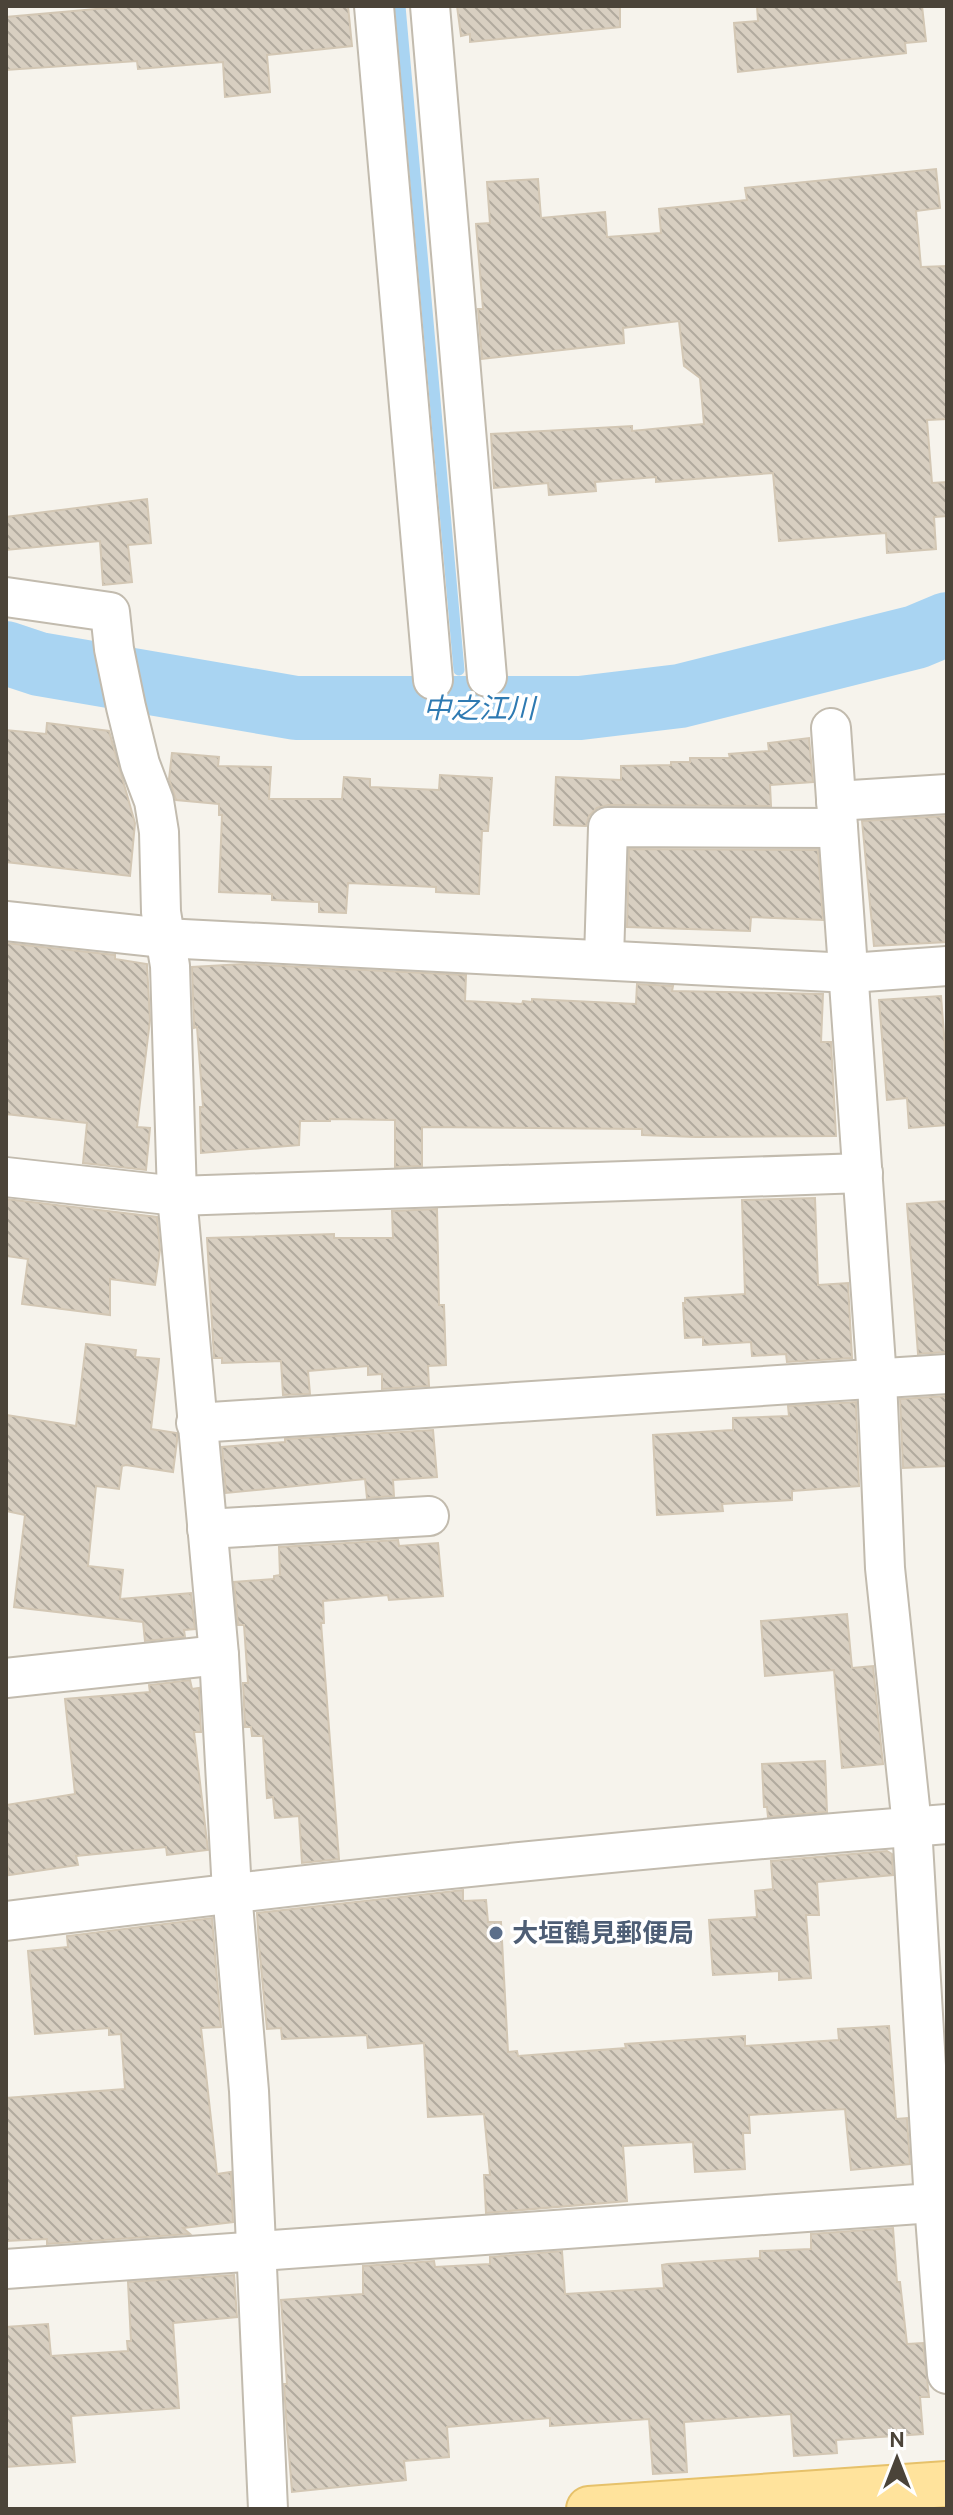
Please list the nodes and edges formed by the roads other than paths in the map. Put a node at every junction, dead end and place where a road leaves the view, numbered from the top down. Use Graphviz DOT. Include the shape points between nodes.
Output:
graph roads {
  1 [pos="374,6"];
  2 [pos="430,6"];
  3 [pos="6,597"];
  4 [pos="487,677"];
  5 [pos="433,680"];
  6 [pos="831,728"];
  7 [pos="947,794"];
  8 [pos="837,814"];
  9 [pos="6,921"];
  10 [pos="164,938"];
  11 [pos="604,959"];
  12 [pos="947,966"];
  13 [pos="850,973"];
  14 [pos="863,1173"];
  15 [pos="6,1177"];
  16 [pos="177,1196"];
  17 [pos="947,1374"];
  18 [pos="877,1379"];
  19 [pos="196,1423"];
  20 [pos="429,1516"];
  21 [pos="207,1529"];
  22 [pos="219,1655"];
  23 [pos="6,1678"];
  24 [pos="929,1825"];
  25 [pos="232,1892"];
  26 [pos="6,1921"];
  27 [pos="940,2203"];
  28 [pos="256,2251"];
  29 [pos="6,2269"];
  30 [pos="947,2374"];
  31 [pos="947,2484"];
  32 [pos="838,2500"];
  33 [pos="268,2509"];
  34 [pos="589,2509"];
  1 -- 5 [label="street"];
  2 -- 4 [label="street"];
  3 -- 10 [label="street" via="110,612 126,707 154,801"];
  6 -- 8 [label="street"];
  7 -- 8 [label="street"];
  8 -- 11 [label="street" via="608,827"];
  8 -- 13 [label="street"];
  9 -- 10 [label="street"];
  10 -- 11 [label="street"];
  10 -- 16 [label="street" via="170,966"];
  11 -- 13 [label="street"];
  12 -- 13 [label="street"];
  13 -- 14 [label="street"];
  14 -- 16 [label="street"];
  14 -- 18 [label="street"];
  15 -- 16 [label="street"];
  16 -- 19 [label="street"];
  17 -- 18 [label="street"];
  18 -- 19 [label="street"];
  18 -- 24 [label="street" via="885,1568"];
  19 -- 21 [label="street"];
  20 -- 21 [label="street"];
  21 -- 22 [label="street"];
  22 -- 23 [label="street"];
  22 -- 25 [label="street"];
  24 -- 25 [label="street"];
  24 -- 27 [label="street"];
  25 -- 26 [label="street"];
  25 -- 28 [label="street"];
  27 -- 28 [label="street"];
  27 -- 30 [label="street"];
  28 -- 29 [label="street"];
  28 -- 33 [label="street"];
  31 -- 32 [label="main road"];
  32 -- 34 [label="main road"];
}
